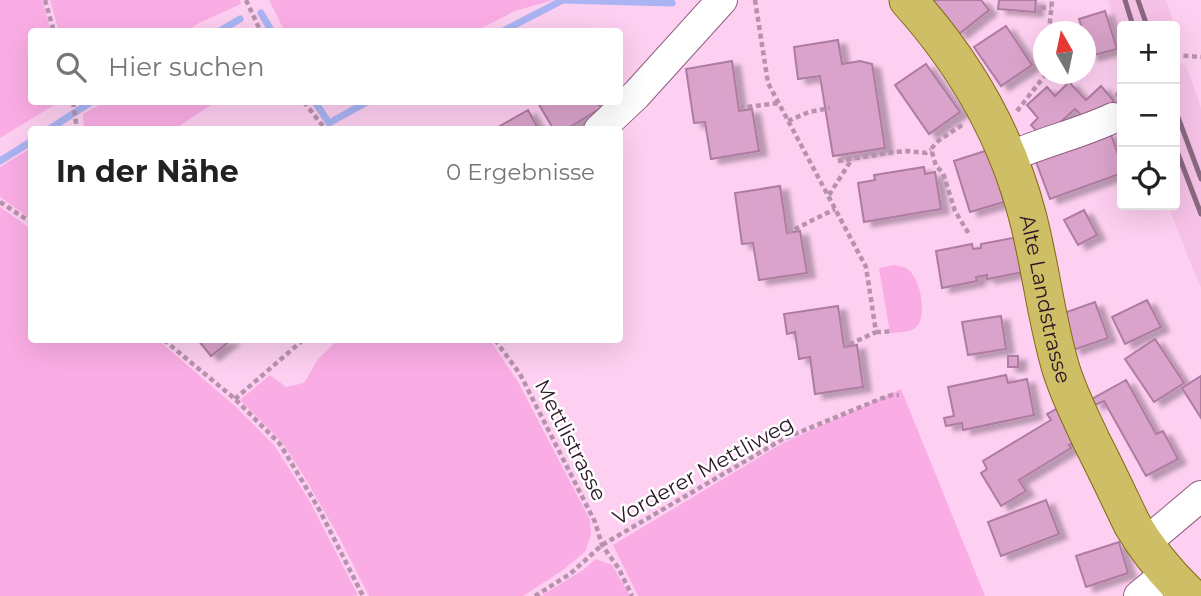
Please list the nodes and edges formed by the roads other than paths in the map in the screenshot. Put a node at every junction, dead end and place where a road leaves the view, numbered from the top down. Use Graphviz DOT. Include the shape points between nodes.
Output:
graph roads {
  1 [pos="722,0"];
  2 [pos="908,0"];
  3 [pos="1113,118"];
  4 [pos="603,126"];
  5 [pos="1007,158"];
  6 [pos="1201,496"];
  7 [pos="1144,544"];
  8 [pos="1178,584"];
  9 [pos="1139,596"];
  1 -- 4 [label="street"];
  2 -- 5 [label="main road, Alte Landstrasse" via="1001,112"];
  3 -- 5 [label="street"];
  5 -- 7 [label="main road, Alte Landstrasse" via="1028,219 1069,396"];
  6 -- 7 [label="street"];
  7 -- 8 [label="main road, Alte Landstrasse"];
  8 -- 9 [label="street"];
}
